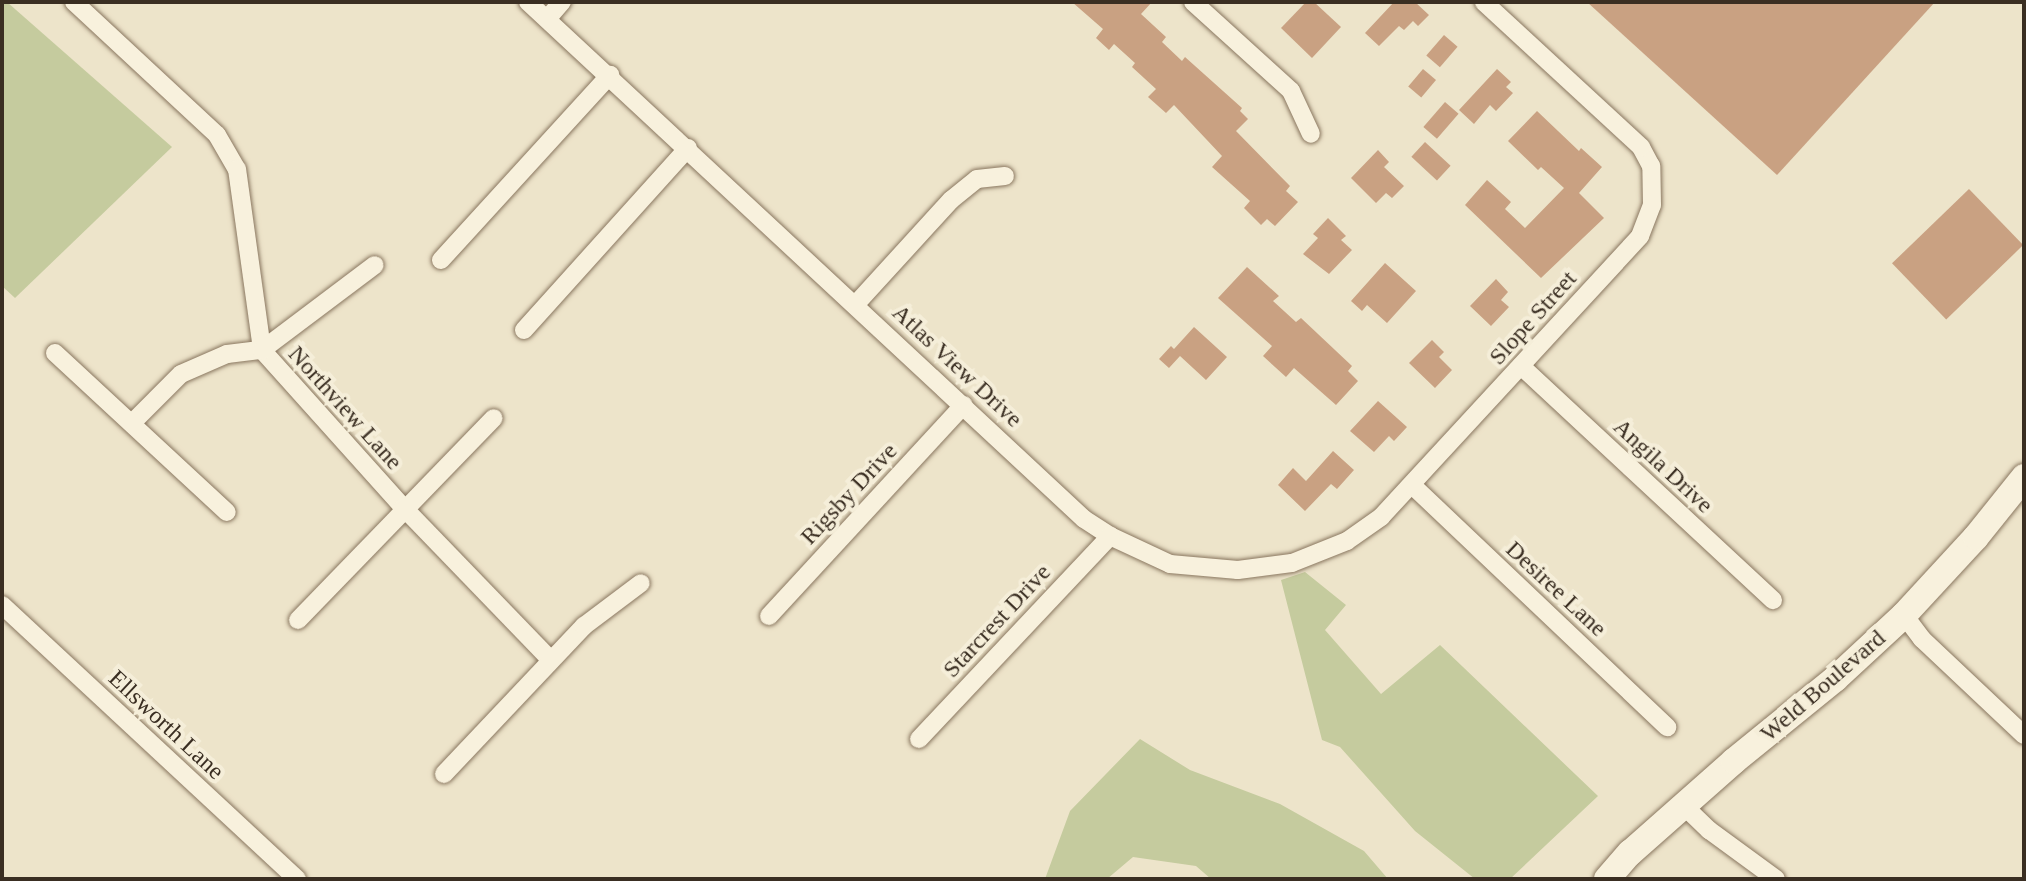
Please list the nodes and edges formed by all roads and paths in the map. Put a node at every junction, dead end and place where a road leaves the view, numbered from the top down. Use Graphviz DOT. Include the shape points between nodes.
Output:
graph roads {
  1 [pos="74,2"];
  2 [pos="528,2"];
  3 [pos="562,2"];
  4 [pos="1193,2"];
  5 [pos="1484,2"];
  6 [pos="547,19"];
  7 [pos="610,75"];
  8 [pos="1311,134"];
  9 [pos="688,148"];
  10 [pos="1005,176"];
  11 [pos="441,260"];
  12 [pos="375,265"];
  13 [pos="856,304"];
  14 [pos="524,330"];
  15 [pos="262,350"];
  16 [pos="55,353"];
  17 [pos="1521,366"];
  18 [pos="964,405"];
  19 [pos="494,418"];
  20 [pos="132,423"];
  21 [pos="2024,477"];
  22 [pos="1412,485"];
  23 [pos="403,507"];
  24 [pos="227,512"];
  25 [pos="1110,536"];
  26 [pos="641,583"];
  27 [pos="1773,600"];
  28 [pos="2,605"];
  29 [pos="1904,615"];
  30 [pos="769,616"];
  31 [pos="298,620"];
  32 [pos="550,659"];
  33 [pos="1667,727"];
  34 [pos="2024,735"];
  35 [pos="919,739"];
  36 [pos="444,774"];
  37 [pos="1684,806"];
  38 [pos="297,879"];
  39 [pos="1607,879"];
  40 [pos="1776,879"];
  1 -- 15 [label="street, Northview Lane" via="217,135 237,169"];
  2 -- 6 [label="street, Atlas View Drive"];
  3 -- 6 [label="street"];
  4 -- 8 [label="street" via="1291,91"];
  5 -- 17 [label="street, Slope Street" via="1641,147 1651,166 1652,205 1640,236"];
  6 -- 7 [label="street, Atlas View Drive"];
  7 -- 9 [label="street, Atlas View Drive"];
  7 -- 11 [label="street"];
  9 -- 13 [label="street, Atlas View Drive"];
  9 -- 14 [label="street"];
  10 -- 13 [label="street" via="977,179 951,200"];
  12 -- 15 [label="street"];
  13 -- 18 [label="street, Atlas View Drive"];
  15 -- 20 [label="street" via="227,354 193,367 160,391"];
  15 -- 23 [label="street, Northview Lane"];
  16 -- 20 [label="street"];
  17 -- 22 [label="street, Slope Street"];
  17 -- 27 [label="street, Angila Drive"];
  18 -- 25 [label="street, Atlas View Drive" via="1084,519"];
  18 -- 30 [label="street, Rigsby Drive"];
  19 -- 23 [label="street"];
  20 -- 24 [label="street"];
  21 -- 29 [label="main road, Weld Boulevard"];
  22 -- 25 [label="street, Atlas View Drive" via="1381,517 1347,541 1292,563 1238,570 1170,564"];
  22 -- 33 [label="street, Desiree Lane"];
  23 -- 31 [label="street"];
  23 -- 32 [label="street, Northview Lane"];
  25 -- 35 [label="street, Starcrest Drive"];
  26 -- 32 [label="street"];
  28 -- 38 [label="street, Ellsworth Lane"];
  29 -- 34 [label="street" via="1922,639"];
  29 -- 37 [label="main road, Weld Boulevard"];
  32 -- 36 [label="street"];
  37 -- 39 [label="main road, Weld Boulevard"];
  37 -- 40 [label="street"];
}
